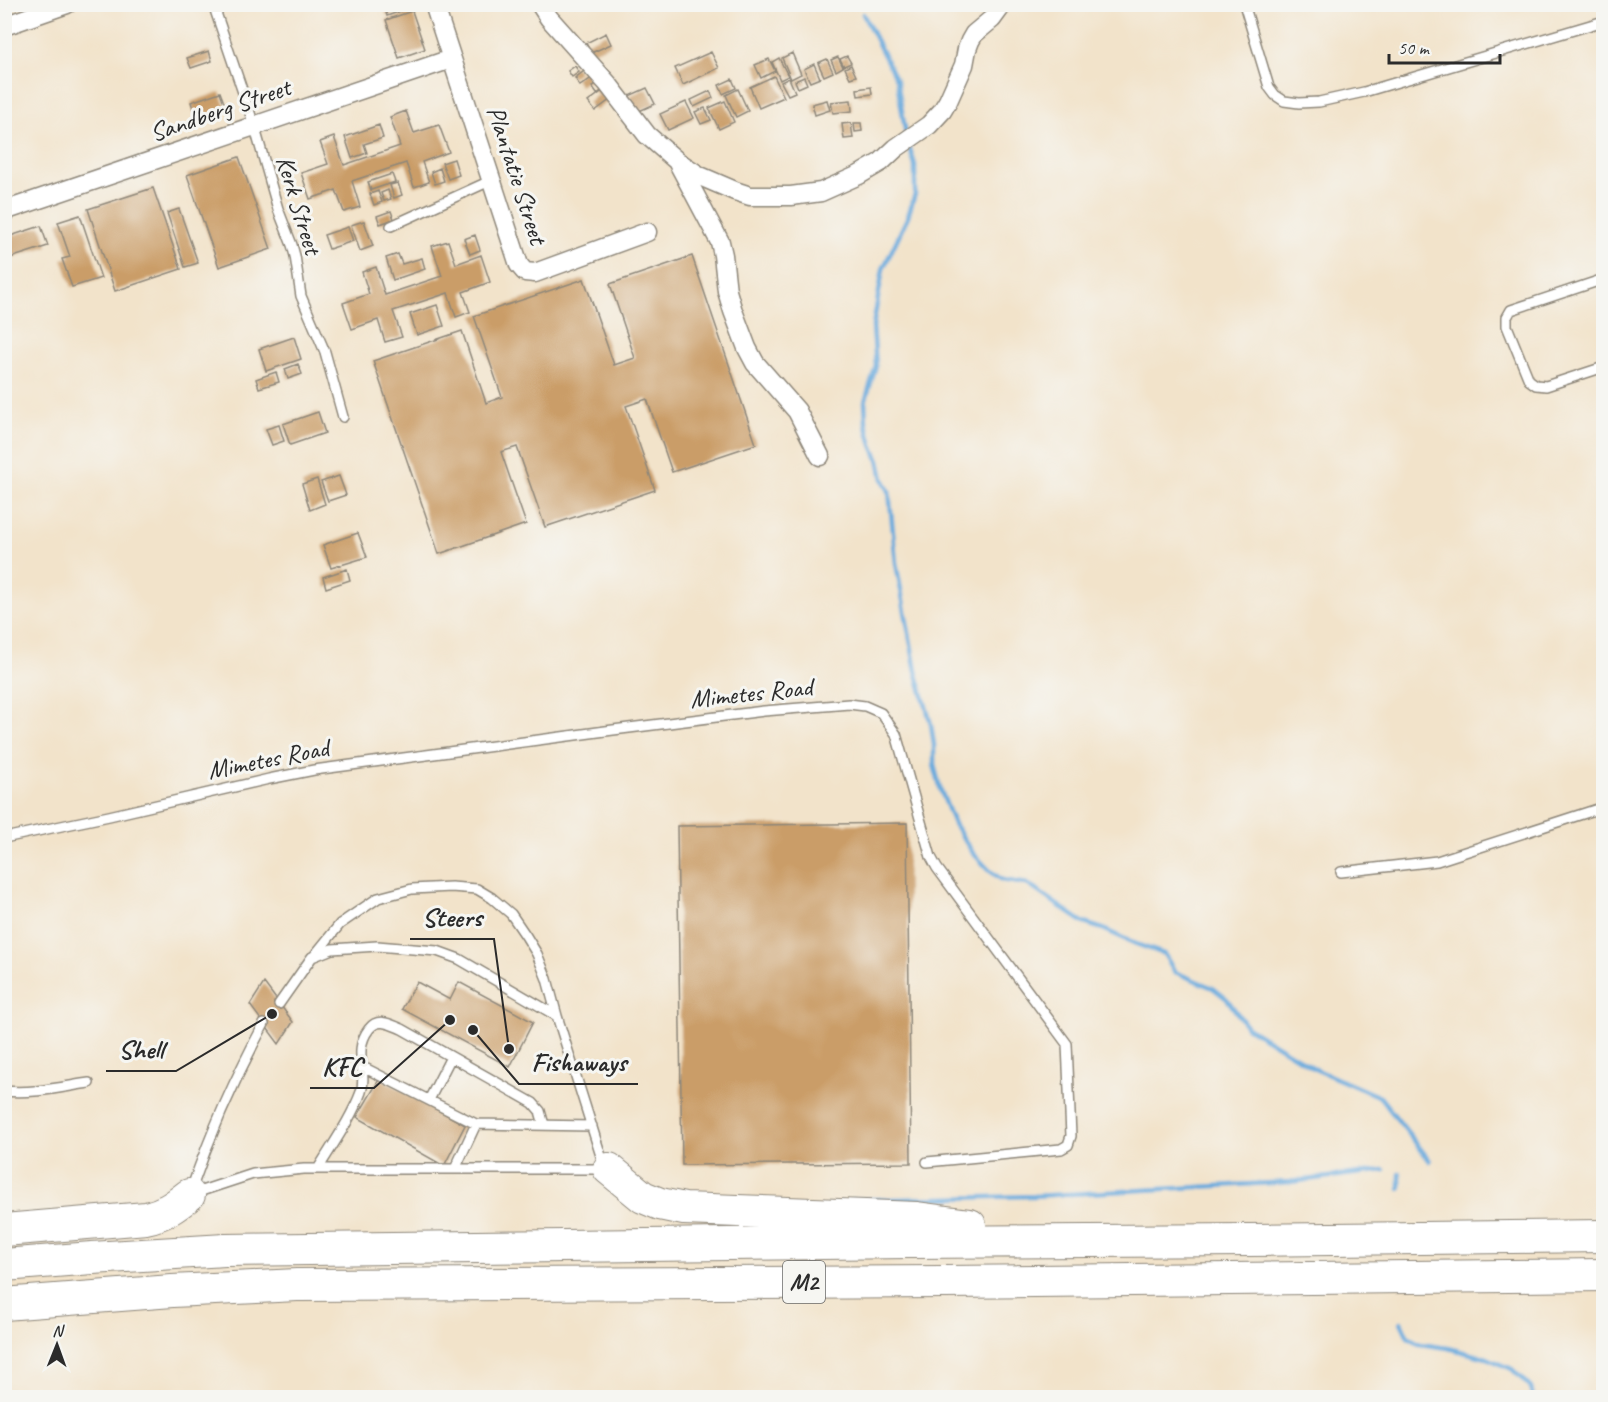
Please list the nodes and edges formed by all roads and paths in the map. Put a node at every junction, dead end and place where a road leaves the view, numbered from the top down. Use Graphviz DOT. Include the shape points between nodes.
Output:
graph roads {
  1 [pos="67,4"];
  2 [pos="213,4"];
  3 [pos="434,4"];
  4 [pos="540,4"];
  5 [pos="1003,4"];
  6 [pos="1244,4"];
  7 [pos="1604,21"];
  8 [pos="4,26"];
  9 [pos="452,59"];
  10 [pos="254,125"];
  11 [pos="677,161"];
  12 [pos="492,180"];
  13 [pos="4,211"];
  14 [pos="391,226"];
  15 [pos="647,232"];
  16 [pos="1604,279"];
  17 [pos="1604,368"];
  18 [pos="343,417"];
  19 [pos="820,456"];
  20 [pos="1604,807"];
  21 [pos="4,838"];
  22 [pos="1341,872"];
  23 [pos="312,957"];
  24 [pos="279,1004"];
  25 [pos="557,1016"];
  26 [pos="264,1024"];
  27 [pos="451,1057"];
  28 [pos="361,1066"];
  29 [pos="89,1083"];
  30 [pos="4,1091"];
  31 [pos="429,1100"];
  32 [pos="476,1124"];
  33 [pos="544,1125"];
  34 [pos="592,1126"];
  35 [pos="927,1162"];
  36 [pos="318,1169"];
  37 [pos="455,1169"];
  38 [pos="609,1169"];
  39 [pos="189,1195"];
  40 [pos="4,1230"];
  41 [pos="1604,1236"];
  42 [pos="1082,1240"];
  43 [pos="4,1265"];
  44 [pos="1604,1275"];
  45 [pos="4,1304"];
  1 -- 8 [label="street"];
  2 -- 10 [label="lane, Kerk Street"];
  3 -- 9 [label="street, Plantatie Street"];
  4 -- 11 [label="street" via="647,135"];
  5 -- 11 [label="street" via="970,41 964,65 942,111 929,125 859,175 821,192 750,195 700,176"];
  6 -- 7 [label="lane" via="1269,87 1284,101 1299,103 1364,92"];
  9 -- 10 [label="street, Sandberg Street"];
  9 -- 12 [label="street, Plantatie Street"];
  10 -- 13 [label="street, Sandberg Street"];
  10 -- 18 [label="lane, Kerk Street" via="292,245 301,297 325,352"];
  11 -- 19 [label="street" via="720,242 727,291 747,348 755,363 797,411"];
  12 -- 14 [label="lane"];
  12 -- 15 [label="street, Plantatie Street" via="519,265 525,272 535,273"];
  16 -- 17 [label="lane" via="1511,310 1507,326 1529,380 1536,385 1546,386"];
  20 -- 22 [label="lane" via="1437,861"];
  21 -- 35 [label="lane, Mimetes Road" via="314,770 764,711 865,706 881,713 896,734 937,868 1067,1044 1071,1136 1068,1145 1061,1149"];
  23 -- 24 [label="lane"];
  23 -- 25 [label="lane" via="332,949 377,946 436,951 459,959"];
  23 -- 25 [label="lane" via="340,924 378,898 412,889 477,889 511,914 526,936 547,979"];
  25 -- 34 [label="lane"];
  26 -- 39 [label="lane" via="216,1121"];
  27 -- 28 [label="lane" via="402,1029 377,1022 363,1037"];
  27 -- 31 [label="lane"];
  27 -- 33 [label="lane" via="533,1103"];
  28 -- 31 [label="lane"];
  28 -- 36 [label="lane" via="362,1089"];
  29 -- 30 [label="lane"];
  31 -- 32 [label="lane"];
  32 -- 33 [label="lane"];
  32 -- 37 [label="lane"];
  33 -- 34 [label="lane"];
  34 -- 38 [label="lane"];
  36 -- 37 [label="lane"];
  36 -- 39 [label="lane" via="253,1174"];
  37 -- 38 [label="lane"];
  38 -- 42 [label="highway" via="643,1197 684,1209 917,1218"];
  39 -- 40 [label="highway" via="161,1215 146,1218"];
  41 -- 42 [label="highway, M2"];
  42 -- 43 [label="highway, M2" via="237,1250"];
  44 -- 45 [label="highway, M2" via="297,1285"];
}
